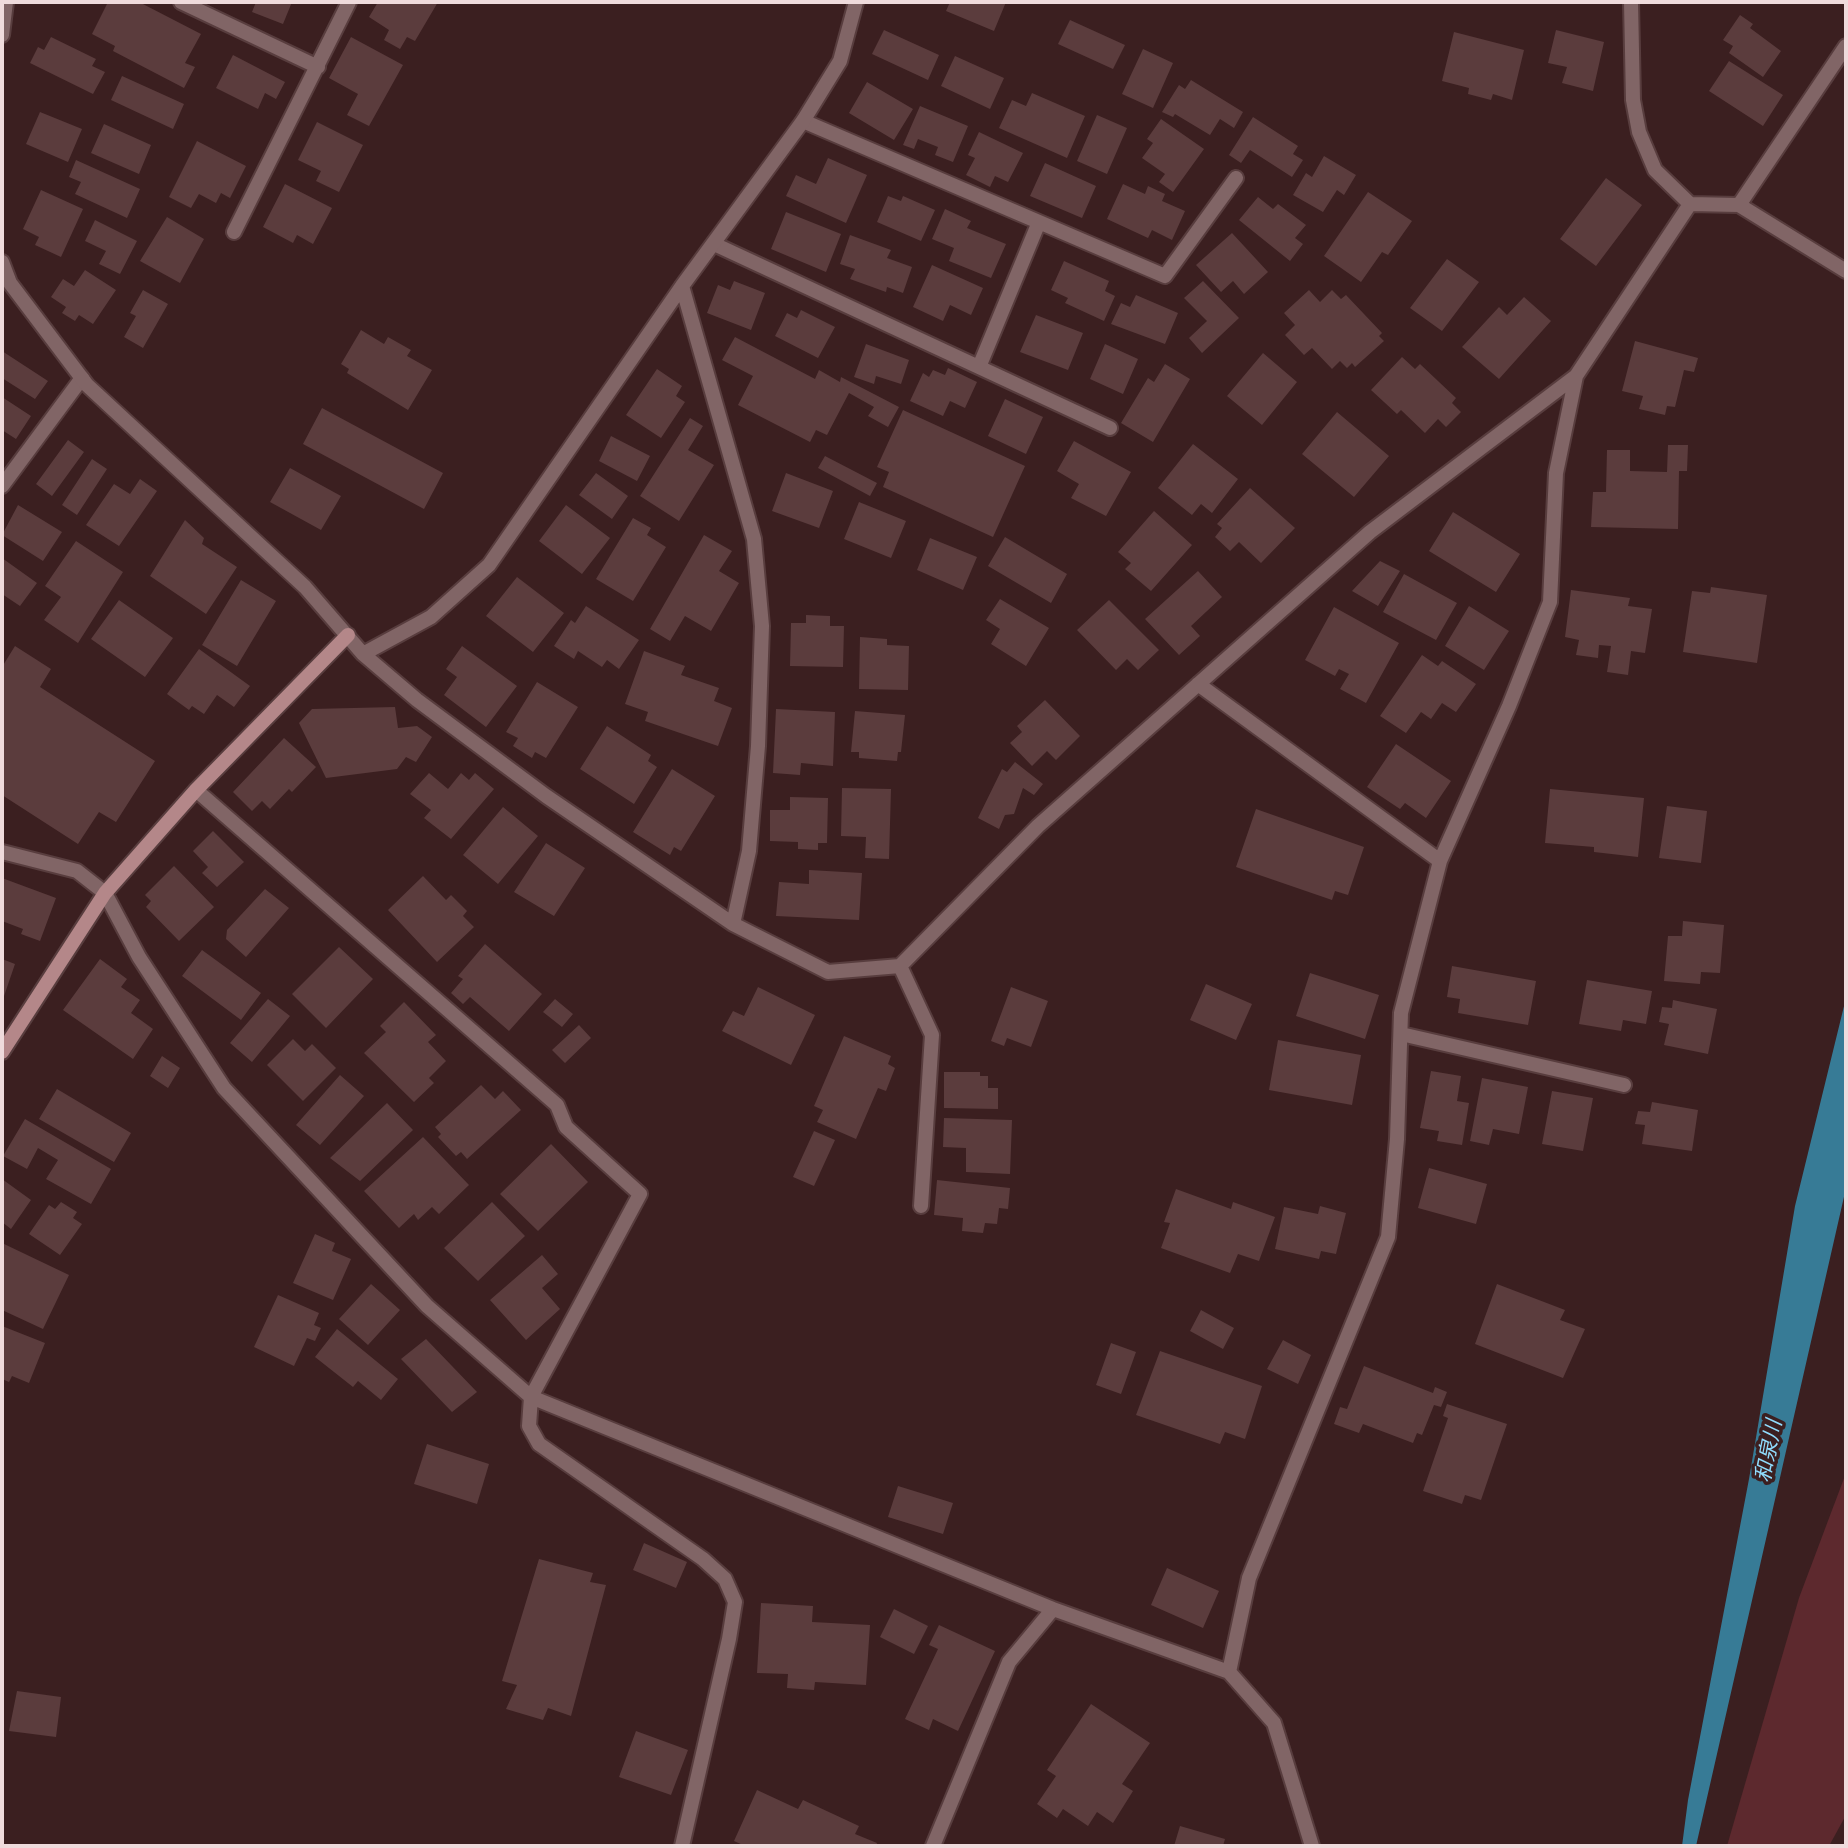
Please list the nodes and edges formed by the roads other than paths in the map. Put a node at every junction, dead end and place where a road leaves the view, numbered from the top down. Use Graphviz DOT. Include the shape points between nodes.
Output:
graph roads {
  1 [pos="6,2"];
  2 [pos="180,2"];
  3 [pos="349,2"];
  4 [pos="856,2"];
  5 [pos="1631,2"];
  6 [pos="2,35"];
  7 [pos="1846,46"];
  8 [pos="318,67"];
  9 [pos="803,121"];
  10 [pos="1236,178"];
  11 [pos="1690,204"];
  12 [pos="1739,205"];
  13 [pos="1039,222"];
  14 [pos="234,232"];
  15 [pos="714,244"];
  16 [pos="2,262"];
  17 [pos="1846,271"];
  18 [pos="682,286"];
  19 [pos="6,288"];
  20 [pos="979,368"];
  21 [pos="1576,376"];
  22 [pos="82,378"];
  23 [pos="1110,428"];
  24 [pos="2,486"];
  25 [pos="348,635"];
  26 [pos="363,654"];
  27 [pos="1198,684"];
  28 [pos="196,790"];
  29 [pos="2,852"];
  30 [pos="1440,861"];
  31 [pos="105,892"];
  32 [pos="733,924"];
  33 [pos="900,966"];
  34 [pos="1401,1034"];
  35 [pos="2,1052"];
  36 [pos="1624,1085"];
  37 [pos="921,1206"];
  38 [pos="531,1397"];
  39 [pos="1053,1609"];
  40 [pos="1229,1672"];
  41 [pos="682,1846"];
  42 [pos="933,1846"];
  43 [pos="1312,1846"];
  1 -- 6 [label="street"];
  2 -- 8 [label="street"];
  3 -- 8 [label="street"];
  4 -- 9 [label="street" via="840,61"];
  5 -- 11 [label="street" via="1633,100 1639,132 1655,170"];
  7 -- 12 [label="street"];
  8 -- 14 [label="street"];
  9 -- 13 [label="street"];
  9 -- 15 [label="street"];
  10 -- 13 [label="street" via="1166,276"];
  11 -- 12 [label="street"];
  11 -- 21 [label="street"];
  12 -- 17 [label="street"];
  13 -- 20 [label="street"];
  15 -- 18 [label="street"];
  15 -- 20 [label="street"];
  16 -- 19 [label="street"];
  18 -- 26 [label="street" via="489,565 430,617"];
  18 -- 32 [label="street" via="754,539 762,625 748,851"];
  19 -- 22 [label="street"];
  20 -- 23 [label="street"];
  21 -- 27 [label="street" via="1370,532"];
  21 -- 30 [label="street" via="1556,473 1550,602"];
  22 -- 24 [label="street"];
  22 -- 25 [label="street" via="305,587"];
  25 -- 26 [label="street"];
  25 -- 28 [label="street"];
  26 -- 32 [label="street" via="546,796"];
  27 -- 30 [label="street"];
  27 -- 33 [label="street" via="1038,826"];
  28 -- 31 [label="street"];
  28 -- 38 [label="street" via="557,1105 566,1127 640,1194"];
  29 -- 31 [label="street" via="77,871"];
  30 -- 34 [label="street" via="1402,1013"];
  31 -- 35 [label="street"];
  31 -- 38 [label="street" via="139,957 224,1088 428,1306"];
  32 -- 33 [label="street" via="828,972"];
  33 -- 37 [label="street" via="932,1035"];
  34 -- 36 [label="street"];
  34 -- 40 [label="street" via="1388,1237 1249,1578"];
  38 -- 39 [label="street"];
  38 -- 41 [label="street" via="529,1426 539,1444 703,1559 725,1579 734,1602"];
  39 -- 40 [label="street"];
  39 -- 42 [label="street" via="1009,1662"];
  40 -- 43 [label="street" via="1274,1723"];
}
